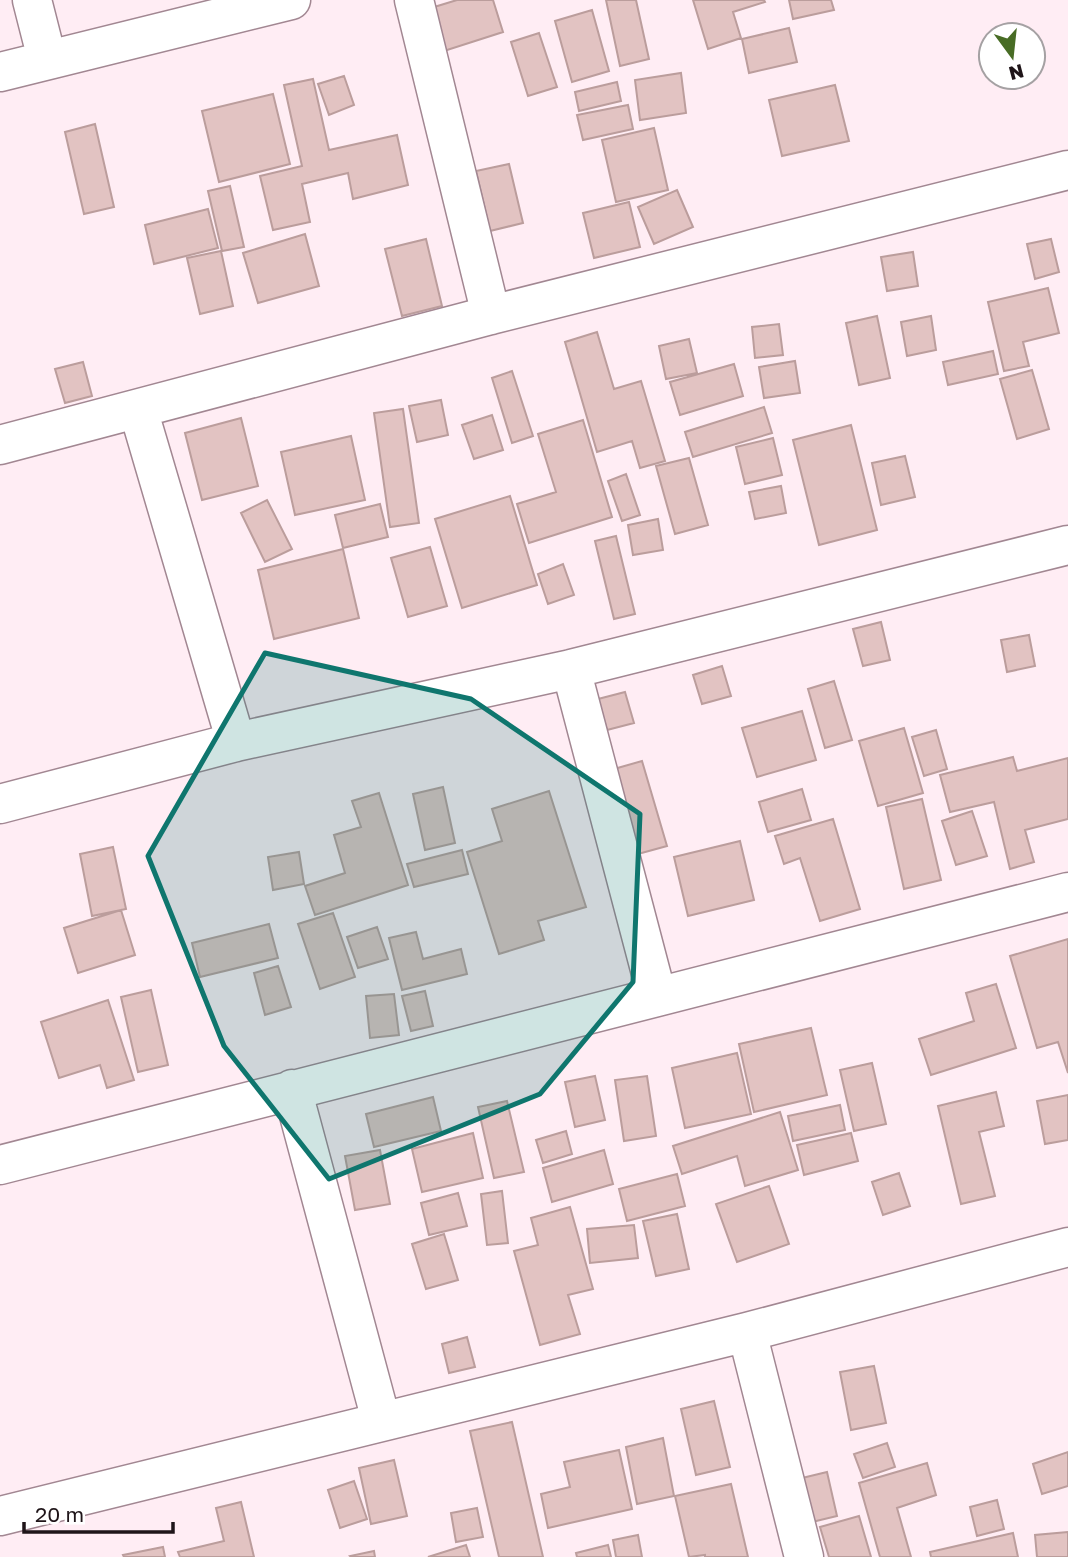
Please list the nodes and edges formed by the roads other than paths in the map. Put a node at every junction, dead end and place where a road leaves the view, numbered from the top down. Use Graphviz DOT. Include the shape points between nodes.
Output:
graph roads {
  1 [pos="32,0"];
  2 [pos="291,0"];
  3 [pos="415,0"];
  4 [pos="47,59"];
  5 [pos="0,72"];
  6 [pos="1068,170"];
  7 [pos="491,316"];
  8 [pos="138,409"];
  9 [pos="0,445"];
  10 [pos="1068,545"];
  11 [pos="571,669"];
  12 [pos="236,742"];
  13 [pos="0,804"];
  14 [pos="1068,892"];
  15 [pos="657,996"];
  16 [pos="292,1089"];
  17 [pos="0,1165"];
  18 [pos="1068,1247"];
  19 [pos="747,1332"];
  20 [pos="381,1420"];
  21 [pos="0,1516"];
  22 [pos="804,1557"];
  1 -- 4 [label="street"];
  2 -- 4 [label="street"];
  3 -- 7 [label="street"];
  4 -- 5 [label="street"];
  6 -- 7 [label="street"];
  7 -- 8 [label="street"];
  8 -- 9 [label="street"];
  8 -- 12 [label="street"];
  10 -- 11 [label="street"];
  11 -- 12 [label="street"];
  11 -- 15 [label="street"];
  12 -- 13 [label="street"];
  14 -- 15 [label="street"];
  15 -- 16 [label="street"];
  16 -- 17 [label="street"];
  16 -- 20 [label="street"];
  18 -- 19 [label="street"];
  19 -- 20 [label="street"];
  19 -- 22 [label="street"];
  20 -- 21 [label="street"];
}
